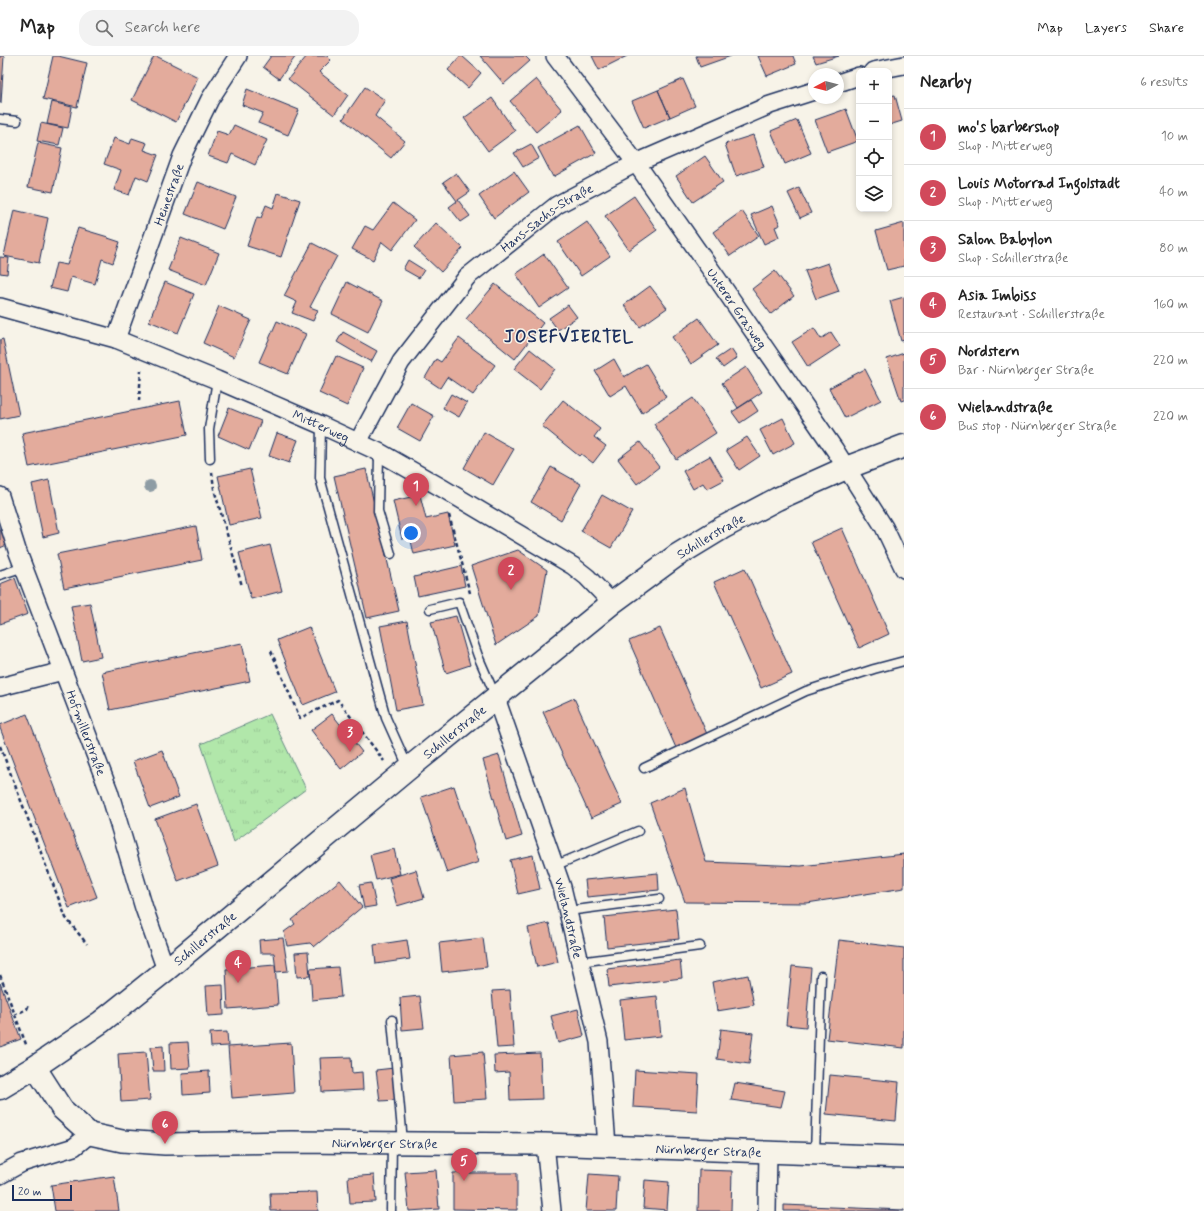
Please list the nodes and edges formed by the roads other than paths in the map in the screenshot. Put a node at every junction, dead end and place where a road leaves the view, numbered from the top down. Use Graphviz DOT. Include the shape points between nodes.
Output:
graph roads {
  1 [pos="238,56"];
  2 [pos="555,56"];
  3 [pos="904,65"];
  4 [pos="888,68"];
  5 [pos="856,77"];
  6 [pos="844,81"];
  7 [pos="808,93"];
  8 [pos="0,119"];
  9 [pos="17,121"];
  10 [pos="636,162"];
  11 [pos="0,307"];
  12 [pos="116,339"];
  13 [pos="217,380"];
  14 [pos="321,425"];
  15 [pos="358,442"];
  16 [pos="904,446"];
  17 [pos="380,452"];
  18 [pos="210,459"];
  19 [pos="846,468"];
  20 [pos="0,496"];
  21 [pos="391,554"];
  22 [pos="24,567"];
  23 [pos="904,569"];
  24 [pos="0,576"];
  25 [pos="612,603"];
  26 [pos="430,609"];
  27 [pos="904,661"];
  28 [pos="62,671"];
  29 [pos="0,687"];
  30 [pos="496,698"];
  31 [pos="408,768"];
  32 [pos="644,768"];
  33 [pos="638,831"];
  34 [pos="554,866"];
  35 [pos="659,898"];
  36 [pos="568,912"];
  37 [pos="700,946"];
  38 [pos="580,962"];
  39 [pos="166,970"];
  40 [pos="821,976"];
  41 [pos="392,1020"];
  42 [pos="31,1059"];
  43 [pos="0,1088"];
  44 [pos="90,1134"];
  45 [pos="398,1143"];
  46 [pos="545,1144"];
  47 [pos="607,1146"];
  48 [pos="768,1151"];
  49 [pos="815,1153"];
  50 [pos="904,1157"];
  51 [pos="0,1175"];
  52 [pos="391,1211"];
  53 [pos="552,1211"];
  54 [pos="767,1211"];
  1 -- 12 [label="street, Heinestraße" via="210,99 182,156"];
  2 -- 10 [label="street, Unterer Grasweg"];
  3 -- 4 [label="street"];
  5 -- 6 [label="street"];
  7 -- 10 [label="street, Hans-Sachs-Straße" via="770,105"];
  8 -- 9 [label="lane"];
  10 -- 15 [label="street, Hans-Sachs-Straße" via="557,205 467,277 401,362"];
  10 -- 19 [label="street, Unterer Grasweg"];
  11 -- 12 [label="street, Mitterweg"];
  12 -- 13 [label="street, Mitterweg"];
  13 -- 14 [label="street, Mitterweg"];
  13 -- 18 [label="lane" via="209,429"];
  14 -- 15 [label="street, Mitterweg"];
  14 -- 31 [label="lane" via="320,478 386,718"];
  15 -- 17 [label="street, Mitterweg"];
  16 -- 19 [label="main road, Schillerstraße"];
  17 -- 21 [label="lane" via="378,511"];
  17 -- 25 [label="street, Mitterweg" via="573,566"];
  19 -- 23 [label="street, Unterer Grasweg" via="884,527"];
  19 -- 25 [label="main road, Schillerstraße" via="777,499 722,528 676,556"];
  20 -- 22 [label="street, Hofmillerstraße"];
  22 -- 24 [label="lane"];
  22 -- 28 [label="street, Hofmillerstraße"];
  25 -- 30 [label="main road, Schillerstraße"];
  26 -- 30 [label="lane" via="459,602"];
  27 -- 32 [label="lane" via="806,691"];
  28 -- 29 [label="street"];
  28 -- 39 [label="street, Hofmillerstraße" via="110,791 144,908"];
  30 -- 31 [label="main road, Schillerstraße"];
  30 -- 34 [label="street, Wielandstraße"];
  31 -- 39 [label="main road, Schillerstraße"];
  33 -- 34 [label="lane"];
  34 -- 36 [label="street, Wielandstraße"];
  35 -- 36 [label="lane"];
  36 -- 38 [label="street, Wielandstraße"];
  37 -- 38 [label="lane"];
  38 -- 47 [label="street, Wielandstraße" via="599,1042"];
  39 -- 42 [label="main road, Schillerstraße" via="101,1022"];
  40 -- 49 [label="lane"];
  41 -- 45 [label="lane"];
  42 -- 43 [label="main road"];
  42 -- 44 [label="street, Nürnberger Straße" via="62,1109"];
  44 -- 45 [label="street, Nürnberger Straße" via="122,1141 165,1144"];
  44 -- 51 [label="street" via="74,1147 22,1163"];
  45 -- 46 [label="street, Nürnberger Straße"];
  45 -- 52 [label="lane"];
  46 -- 47 [label="street, Nürnberger Straße"];
  46 -- 53 [label="street"];
  47 -- 48 [label="street, Nürnberger Straße"];
  48 -- 49 [label="street, Nürnberger Straße"];
  48 -- 54 [label="street"];
  49 -- 50 [label="street, Nürnberger Straße"];
}
